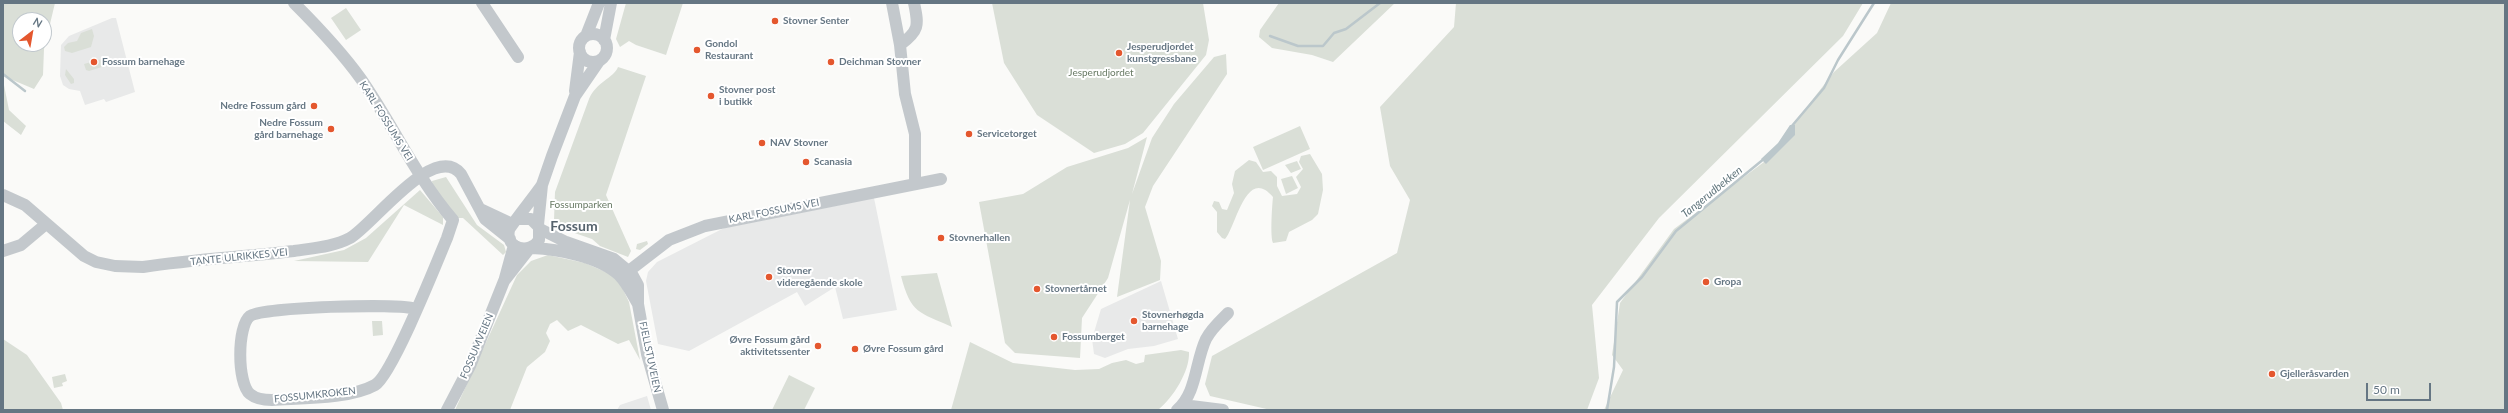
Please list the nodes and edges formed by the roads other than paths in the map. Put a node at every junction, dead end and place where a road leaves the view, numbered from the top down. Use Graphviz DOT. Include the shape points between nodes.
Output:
graph roads {
  1 [pos="294,3"];
  2 [pos="482,3"];
  3 [pos="599,3"];
  4 [pos="611,3"];
  5 [pos="892,3"];
  6 [pos="914,3"];
  7 [pos="586,36"];
  8 [pos="604,40"];
  9 [pos="900,45"];
  10 [pos="580,52"];
  11 [pos="518,57"];
  12 [pos="599,61"];
  13 [pos="575,96"];
  14 [pos="420,176"];
  15 [pos="941,179"];
  16 [pos="915,184"];
  17 [pos="542,185"];
  18 [pos="3,195"];
  19 [pos="480,209"];
  20 [pos="515,222"];
  21 [pos="46,224"];
  22 [pos="539,227"];
  23 [pos="512,242"];
  24 [pos="530,248"];
  25 [pos="3,251"];
  26 [pos="625,274"];
  27 [pos="504,281"];
  28 [pos="416,309"];
  29 [pos="1228,313"];
  30 [pos="1180,407"];
  31 [pos="447,410"];
  32 [pos="663,410"];
  33 [pos="1224,410"];
  1 -- 14 [label="street, KARL FOSSUMS VEI" via="328,38 361,80"];
  2 -- 11 [label="street"];
  3 -- 7 [label="street"];
  4 -- 8 [label="street"];
  5 -- 9 [label="street"];
  6 -- 9 [label="street" via="917,28 913,35"];
  7 -- 8 [label="street" via="594,34"];
  7 -- 10 [label="street" via="580,43"];
  8 -- 12 [label="street" via="607,51"];
  9 -- 16 [label="street" via="905,94 915,134"];
  10 -- 12 [label="street" via="586,60"];
  10 -- 13 [label="street, FOSSUMVEIEN"];
  12 -- 13 [label="street, FOSSUMVEIEN"];
  13 -- 17 [label="street, FOSSUMVEIEN"];
  14 -- 19 [label="street" via="440,166 455,169 464,179"];
  14 -- 21 [label="street, TANTE ULRIKKES VEI" via="402,190 360,232 346,240 329,246 262,255 143,267 115,266 96,262 84,256"];
  14 -- 28 [label="street, FOSSUMKROKEN" via="453,220"];
  15 -- 16 [label="street, KARL FOSSUMS VEI"];
  16 -- 26 [label="street, KARL FOSSUMS VEI" via="704,226 669,240"];
  17 -- 20 [label="street, FOSSUMVEIEN"];
  17 -- 22 [label="street, FOSSUMVEIEN"];
  18 -- 21 [label="street, TANTE ULRIKKES VEI" via="25,205"];
  19 -- 20 [label="street"];
  19 -- 23 [label="street" via="489,224"];
  20 -- 22 [label="street" via="527,218"];
  20 -- 23 [label="street, FOSSUMVEIEN" via="509,231"];
  21 -- 25 [label="street" via="21,245"];
  22 -- 24 [label="street, FOSSUMVEIEN" via="539,240"];
  22 -- 26 [label="street, FJELLSTUVEIEN" via="566,242 608,256"];
  23 -- 24 [label="street" via="521,249"];
  23 -- 27 [label="street, FOSSUMVEIEN"];
  24 -- 26 [label="street, FJELLSTUVEIEN" via="563,252 598,262"];
  24 -- 27 [label="street, FOSSUMVEIEN"];
  26 -- 32 [label="street, FJELLSTUVEIEN" via="638,285 638,304 650,368"];
  27 -- 31 [label="street, FOSSUMVEIEN" via="470,366"];
  28 -- 28 [label="street, FOSSUMKROKEN" via="387,372 380,382 371,387 343,393 272,400 259,399 246,388 242,372 242,336 246,320 254,314 292,309 396,306"];
  29 -- 30 [label="street" via="1207,337 1195,374"];
  30 -- 33 [label="street"];
}
